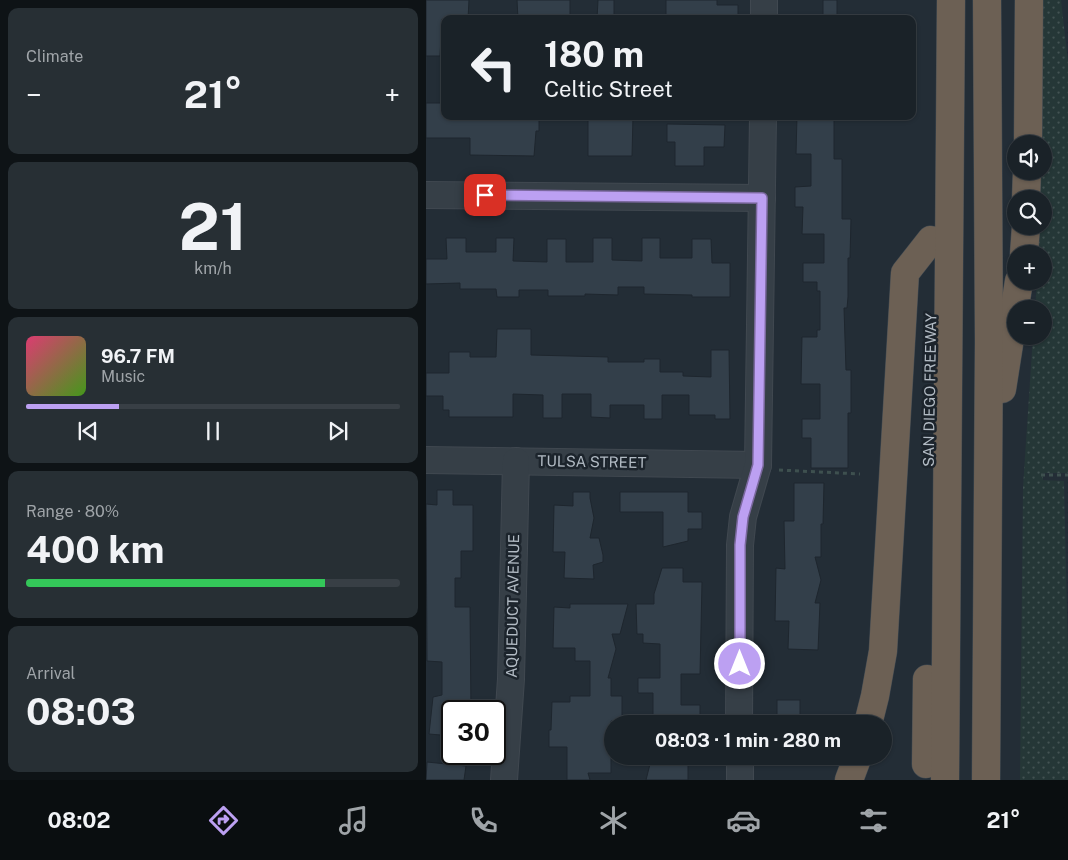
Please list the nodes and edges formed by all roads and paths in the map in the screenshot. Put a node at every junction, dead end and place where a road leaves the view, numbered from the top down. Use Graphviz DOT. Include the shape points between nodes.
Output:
graph roads {
  1 [pos="764,0"];
  2 [pos="934,0"];
  3 [pos="951,0"];
  4 [pos="987,0"];
  5 [pos="1029,0"];
  6 [pos="764,15"];
  7 [pos="763,120"];
  8 [pos="1028,135"];
  9 [pos="426,195"];
  10 [pos="762,198"];
  11 [pos="931,240"];
  12 [pos="1019,290"];
  13 [pos="989,342"];
  14 [pos="426,460"];
  15 [pos="516,461"];
  16 [pos="758,465"];
  17 [pos="860,474"];
  18 [pos="1041,475"];
  19 [pos="1068,476"];
  20 [pos="987,485"];
  21 [pos="739,715"];
  22 [pos="871,715"];
  23 [pos="740,765"];
  24 [pos="855,765"];
  25 [pos="504,780"];
  26 [pos="740,780"];
  27 [pos="849,780"];
  28 [pos="926,780"];
  29 [pos="945,780"];
  30 [pos="958,780"];
  31 [pos="986,780"];
  1 -- 6 [label="street"];
  2 -- 11 [label="highway, SAN DIEGO FREEWAY"];
  3 -- 29 [label="highway"];
  4 -- 13 [label="highway"];
  5 -- 8 [label="highway"];
  7 -- 10 [label="street"];
  9 -- 10 [label="street"];
  10 -- 16 [label="street"];
  11 -- 22 [label="highway" via="905,273 882,651"];
  11 -- 28 [label="highway, SAN DIEGO FREEWAY"];
  12 -- 20 [label="highway"];
  13 -- 20 [label="highway"];
  13 -- 30 [label="highway" via="962,371"];
  14 -- 15 [label="street, TULSA STREET"];
  15 -- 16 [label="street, TULSA STREET"];
  15 -- 25 [label="street, AQUEDUCT AVENUE" via="511,679"];
  16 -- 17 [label="path" via="779,470"];
  16 -- 21 [label="street" via="743,517 740,545"];
  18 -- 19 [label="path"];
  20 -- 31 [label="highway"];
  23 -- 26 [label="street"];
  24 -- 27 [label="highway"];
}
